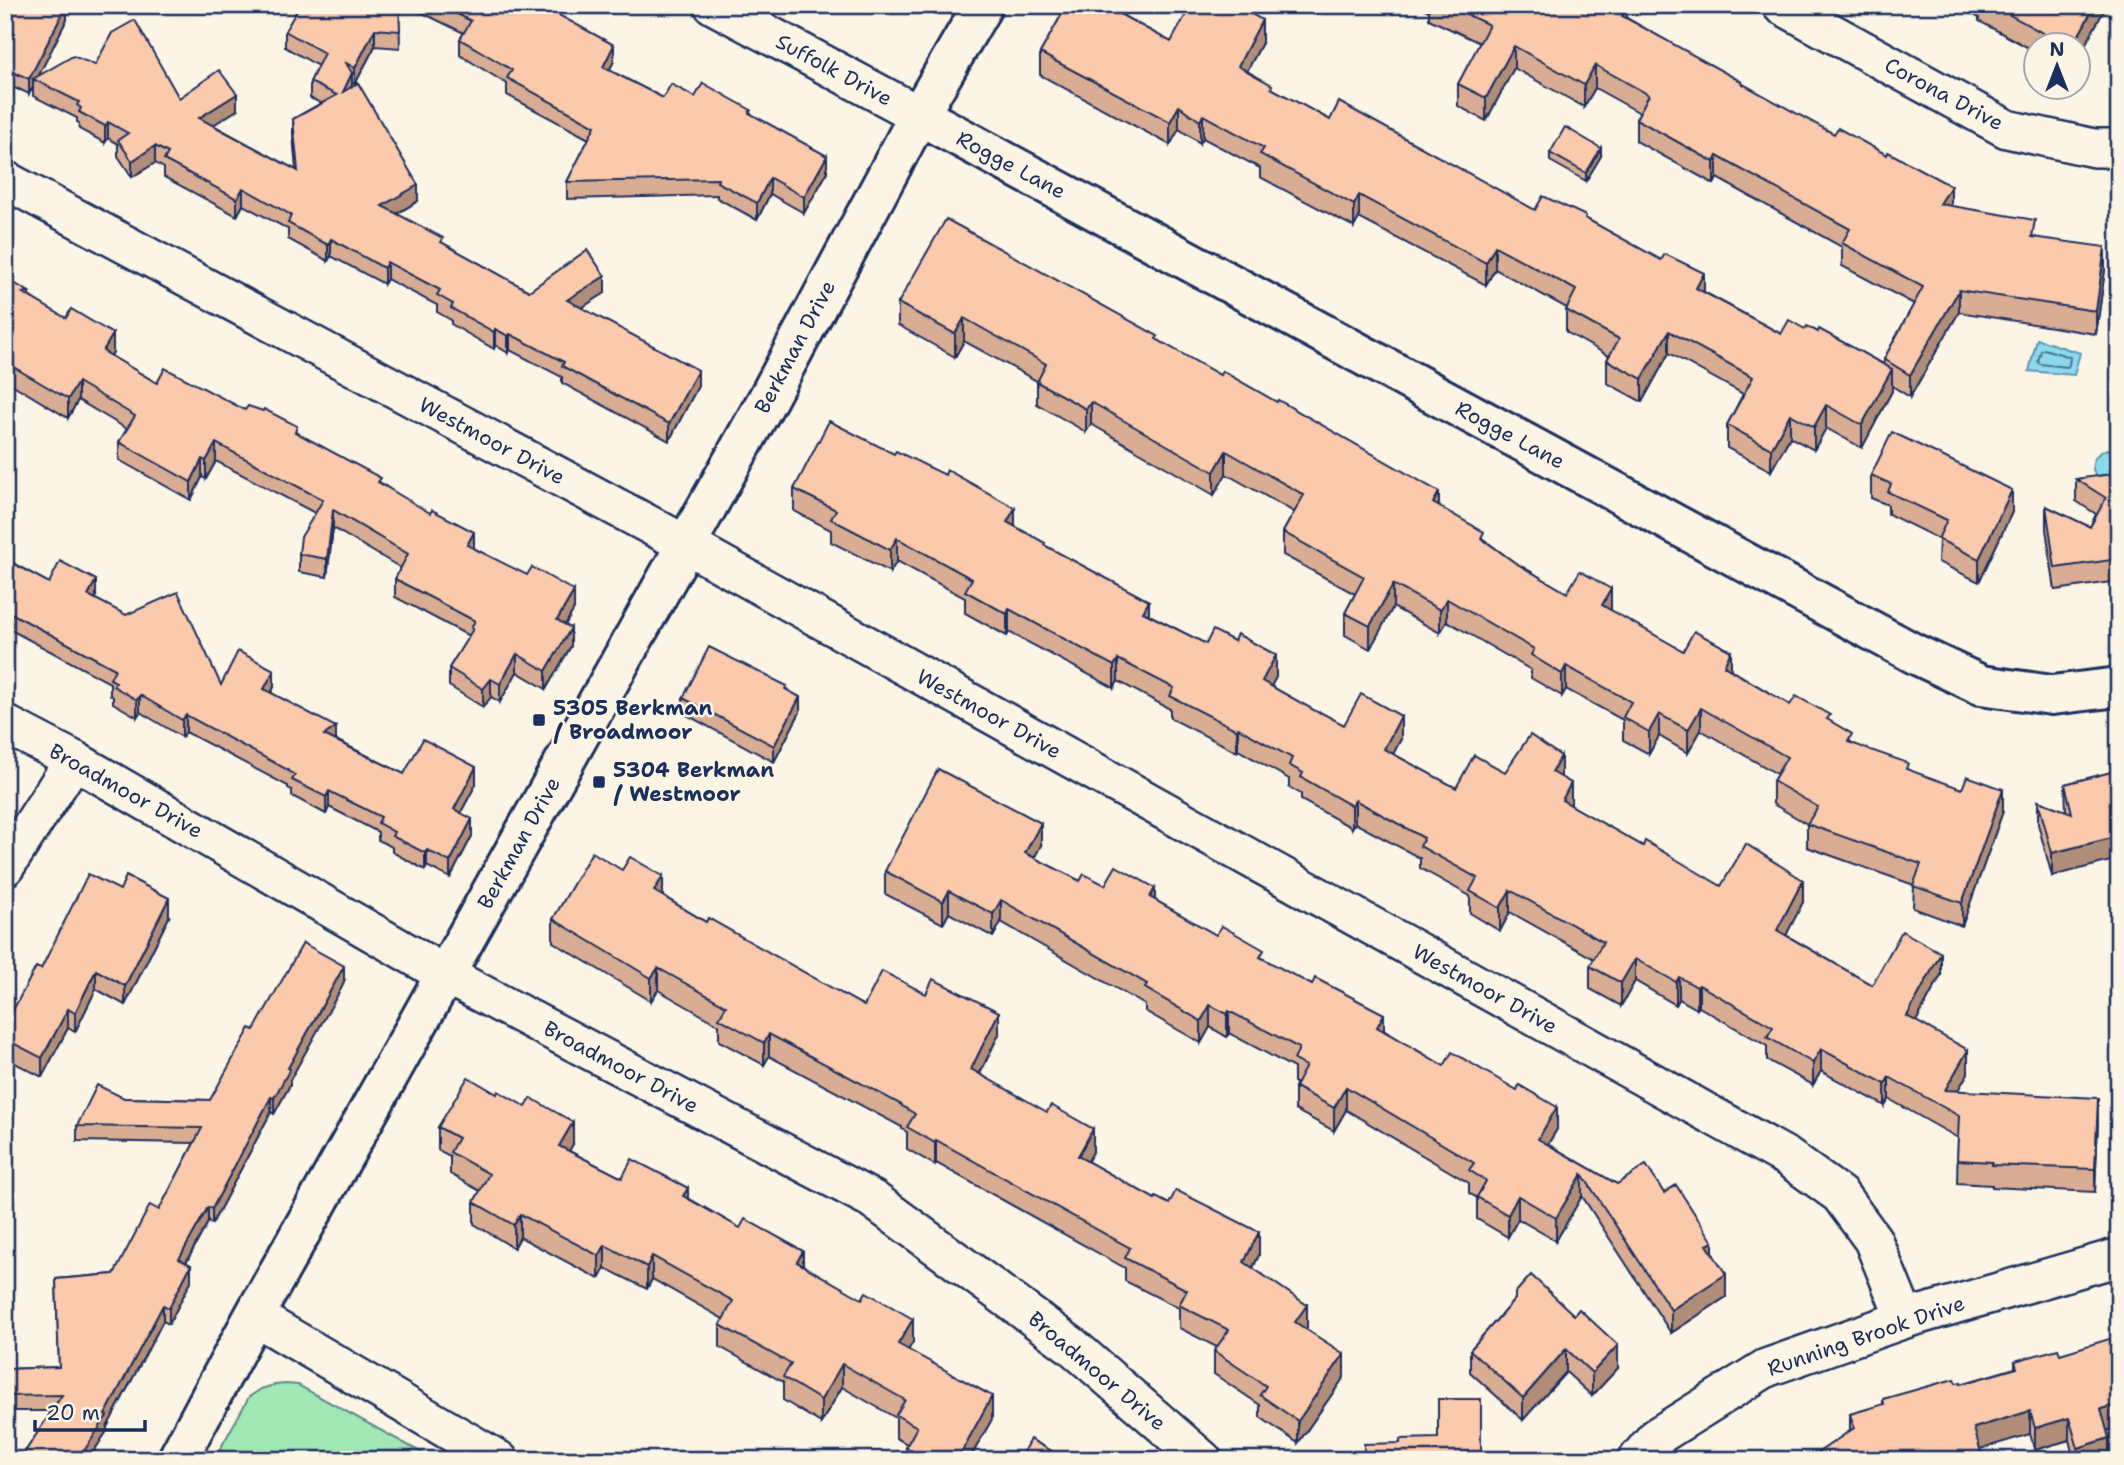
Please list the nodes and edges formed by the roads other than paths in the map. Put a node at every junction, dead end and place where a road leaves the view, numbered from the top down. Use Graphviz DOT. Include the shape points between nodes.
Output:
graph roads {
  1 [pos="713,5"];
  2 [pos="982,5"];
  3 [pos="1781,5"];
  4 [pos="919,114"];
  5 [pos="2119,148"];
  6 [pos="5,180"];
  7 [pos="687,545"];
  8 [pos="2119,687"];
  9 [pos="5,724"];
  10 [pos="74,760"];
  11 [pos="5,867"];
  12 [pos="446,975"];
  13 [pos="2119,1257"];
  14 [pos="254,1316"];
  15 [pos="1905,1319"];
  16 [pos="177,1460"];
  17 [pos="499,1460"];
  18 [pos="1203,1460"];
  19 [pos="1637,1460"];
  1 -- 4 [label="street, Suffolk Drive"];
  2 -- 4 [label="street, Berkman Drive"];
  3 -- 5 [label="street, Corona Drive" via="2007,129 2094,148"];
  4 -- 7 [label="street, Berkman Drive"];
  4 -- 8 [label="street, Rogge Lane" via="1914,654 1981,685 2052,695"];
  6 -- 7 [label="street, Westmoor Drive"];
  7 -- 12 [label="street, Berkman Drive"];
  7 -- 15 [label="street, Westmoor Drive" via="1787,1157 1840,1195 1873,1240"];
  9 -- 10 [label="street, Broadmoor Drive"];
  10 -- 11 [label="street"];
  10 -- 12 [label="street, Broadmoor Drive"];
  12 -- 14 [label="street, Berkman Drive"];
  12 -- 18 [label="street, Broadmoor Drive" via="872,1199 1072,1346"];
  13 -- 15 [label="street, Running Brook Drive"];
  14 -- 16 [label="street, Berkman Drive"];
  14 -- 17 [label="street"];
  15 -- 19 [label="street, Running Brook Drive" via="1766,1368 1656,1437"];
}
